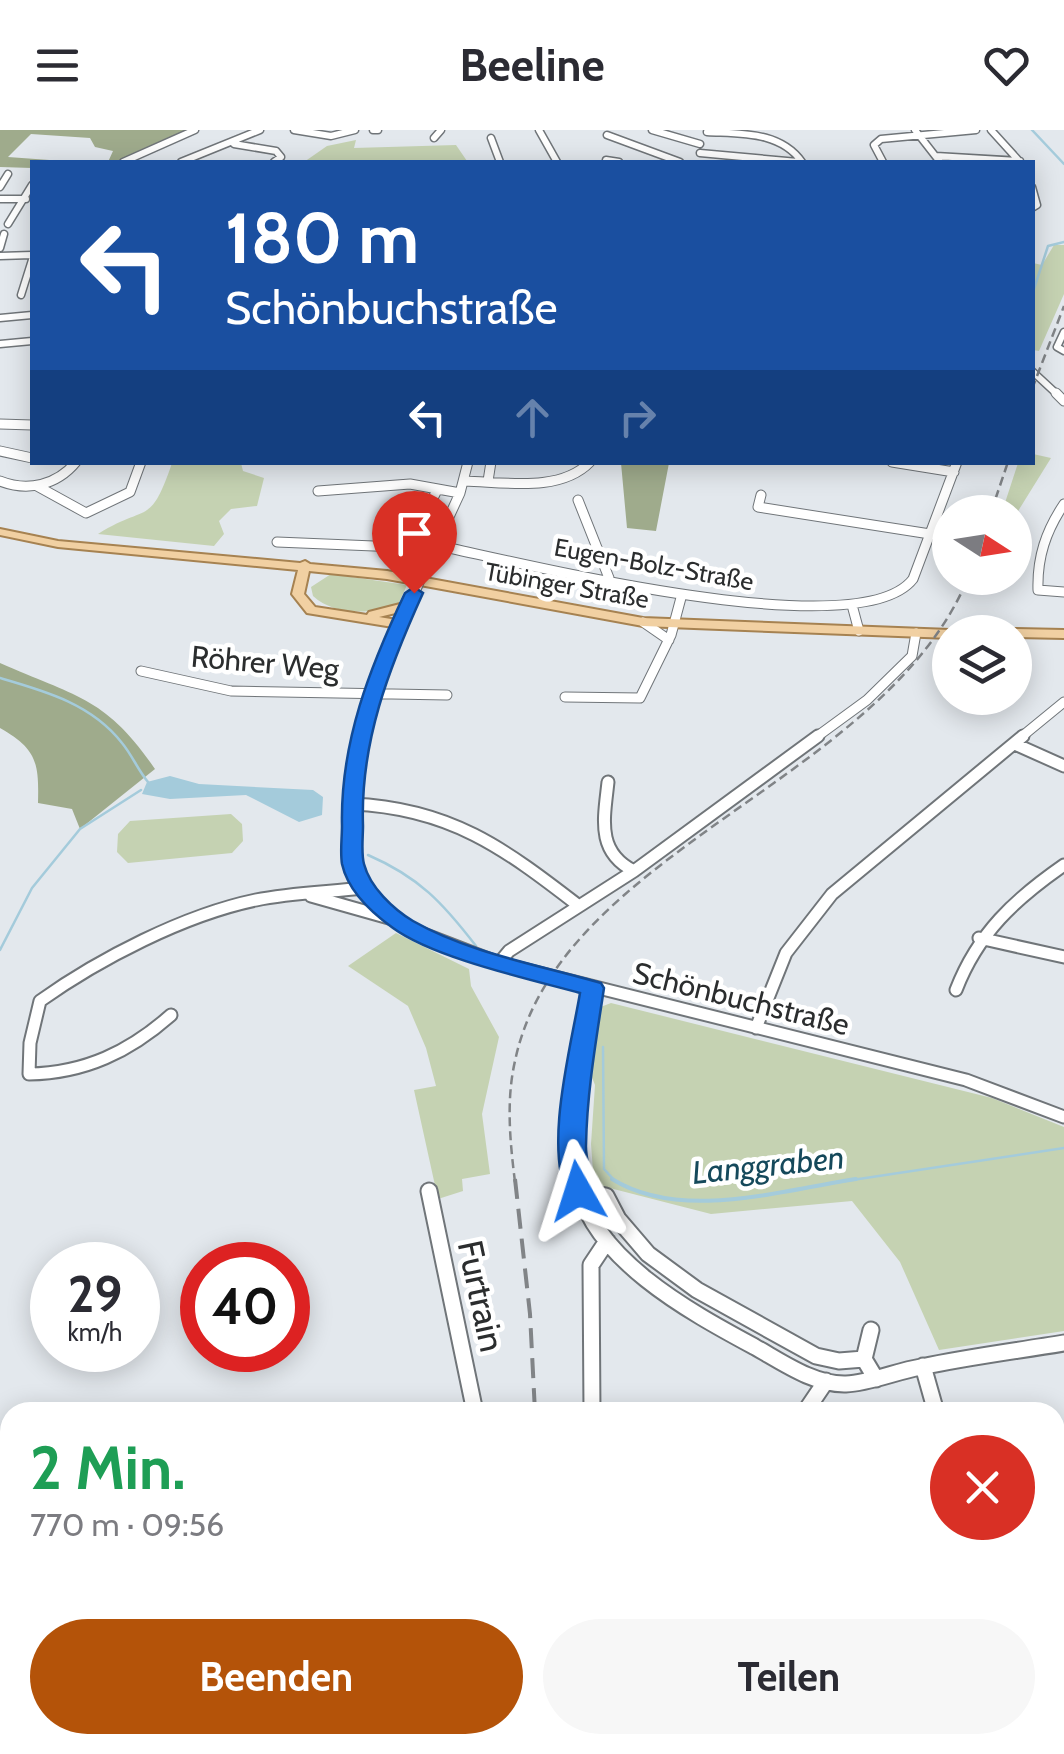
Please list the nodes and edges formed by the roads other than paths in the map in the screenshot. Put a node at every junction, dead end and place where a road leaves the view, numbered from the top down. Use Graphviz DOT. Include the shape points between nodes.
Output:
graph roads {
  1 [pos="196,130"];
  2 [pos="260,130"];
  3 [pos="294,130"];
  4 [pos="355,130"];
  5 [pos="442,130"];
  6 [pos="540,130"];
  7 [pos="652,130"];
  8 [pos="875,130"];
  9 [pos="976,130"];
  10 [pos="991,130"];
  11 [pos="707,131"];
  12 [pos="916,132"];
  13 [pos="608,136"];
  14 [pos="886,137"];
  15 [pos="434,138"];
  16 [pos="491,138"];
  17 [pos="230,144"];
  18 [pos="700,144"];
  19 [pos="700,153"];
  20 [pos="938,159"];
  21 [pos="128,160"];
  22 [pos="186,160"];
  23 [pos="276,160"];
  24 [pos="499,160"];
  25 [pos="556,160"];
  26 [pos="674,160"];
  27 [pos="702,160"];
  28 [pos="778,160"];
  29 [pos="799,160"];
  30 [pos="882,160"];
  31 [pos="998,160"];
  32 [pos="1018,160"];
  33 [pos="8,174"];
  34 [pos="0,187"];
  35 [pos="28,199"];
  36 [pos="0,202"];
  37 [pos="8,224"];
  38 [pos="4,234"];
  39 [pos="0,248"];
  40 [pos="0,256"];
  41 [pos="30,256"];
  42 [pos="30,263"];
  43 [pos="21,295"];
  44 [pos="30,315"];
  45 [pos="0,318"];
  46 [pos="1064,332"];
  47 [pos="30,340"];
  48 [pos="0,344"];
  49 [pos="1061,350"];
  50 [pos="1035,374"];
  51 [pos="1064,401"];
  52 [pos="0,424"];
  53 [pos="30,425"];
  54 [pos="0,451"];
  55 [pos="30,458"];
  56 [pos="74,465"];
  57 [pos="140,465"];
  58 [pos="467,465"];
  59 [pos="491,465"];
  60 [pos="588,465"];
  61 [pos="930,465"];
  62 [pos="956,467"];
  63 [pos="0,481"];
  64 [pos="464,481"];
  65 [pos="488,481"];
  66 [pos="38,486"];
  67 [pos="437,490"];
  68 [pos="318,491"];
  69 [pos="460,493"];
  70 [pos="761,495"];
  71 [pos="578,500"];
  72 [pos="1064,504"];
  73 [pos="0,532"];
  74 [pos="930,534"];
  75 [pos="277,542"];
  76 [pos="436,545"];
  77 [pos="272,562"];
  78 [pos="310,566"];
  79 [pos="339,569"];
  80 [pos="610,578"];
  81 [pos="304,582"];
  82 [pos="1064,592"];
  83 [pos="680,598"];
  84 [pos="852,605"];
  85 [pos="376,619"];
  86 [pos="401,620"];
  87 [pos="643,622"];
  88 [pos="674,625"];
  89 [pos="859,631"];
  90 [pos="916,633"];
  91 [pos="932,633"];
  92 [pos="1032,633"];
  93 [pos="1064,634"];
  94 [pos="669,640"];
  95 [pos="141,671"];
  96 [pos="370,694"];
  97 [pos="446,695"];
  98 [pos="565,697"];
  99 [pos="1064,702"];
  100 [pos="1014,744"];
  101 [pos="1064,766"];
  102 [pos="608,782"];
  103 [pos="352,804"];
  104 [pos="353,865"];
  105 [pos="1064,865"];
  106 [pos="634,872"];
  107 [pos="363,888"];
  108 [pos="324,894"];
  109 [pos="579,906"];
  110 [pos="394,919"];
  111 [pos="979,938"];
  112 [pos="1064,958"];
  113 [pos="498,962"];
  114 [pos="593,988"];
  115 [pos="956,990"];
  116 [pos="171,1014"];
  117 [pos="756,1028"];
  118 [pos="1062,1116"];
  119 [pos="429,1191"];
  120 [pos="578,1191"];
  121 [pos="607,1241"];
  122 [pos="871,1330"];
  123 [pos="1064,1343"];
  124 [pos="864,1359"];
  125 [pos="923,1366"];
  126 [pos="876,1379"];
  127 [pos="826,1382"];
  128 [pos="473,1402"];
  129 [pos="592,1402"];
  130 [pos="812,1402"];
  131 [pos="933,1402"];
  1 -- 21 [label="street"];
  2 -- 17 [label="street"];
  3 -- 4 [label="street" via="331,136"];
  5 -- 15 [label="street"];
  6 -- 25 [label="street"];
  7 -- 18 [label="street"];
  8 -- 14 [label="street"];
  9 -- 12 [label="street"];
  10 -- 32 [label="street"];
  11 -- 18 [label="street"];
  11 -- 29 [label="street" via="780,142"];
  12 -- 14 [label="street"];
  12 -- 20 [label="street"];
  13 -- 26 [label="street"];
  14 -- 30 [label="street" via="874,145"];
  16 -- 24 [label="street"];
  17 -- 22 [label="street"];
  17 -- 23 [label="street" via="276,151"];
  18 -- 19 [label="street"];
  19 -- 27 [label="street"];
  19 -- 28 [label="street"];
  20 -- 31 [label="street"];
  33 -- 34 [label="street"];
  35 -- 36 [label="street"];
  35 -- 37 [label="street"];
  38 -- 39 [label="street"];
  40 -- 41 [label="street"];
  42 -- 43 [label="street"];
  44 -- 45 [label="street"];
  46 -- 49 [label="street"];
  47 -- 48 [label="street"];
  50 -- 51 [label="street"];
  52 -- 53 [label="street"];
  54 -- 55 [label="street"];
  56 -- 66 [label="street"];
  57 -- 66 [label="street" via="130,492 86,513"];
  58 -- 64 [label="street, Schönbuchstraße"];
  59 -- 65 [label="street"];
  60 -- 65 [label="street" via="566,479"];
  61 -- 62 [label="street"];
  62 -- 74 [label="street, Eugen-Bolz-Straße"];
  63 -- 66 [label="street"];
  64 -- 65 [label="street"];
  64 -- 69 [label="street, Schönbuchstraße"];
  67 -- 68 [label="street" via="410,484"];
  67 -- 69 [label="street"];
  67 -- 75 [label="street" via="414,538 398,547"];
  69 -- 76 [label="street, Schönbuchstraße"];
  70 -- 74 [label="street" via="758,506"];
  71 -- 80 [label="street"];
  72 -- 82 [label="street" via="1046,530 1038,580 1038,590"];
  73 -- 77 [label="main road, Tübinger Straße" via="58,544"];
  74 -- 84 [label="street, Eugen-Bolz-Straße" via="908,587"];
  76 -- 80 [label="street, Eugen-Bolz-Straße"];
  76 -- 86 [label="street, Schönbuchstraße, bridge"];
  77 -- 78 [label="main road, Tübinger Straße"];
  77 -- 81 [label="main road"];
  78 -- 79 [label="main road, Tübinger Straße"];
  78 -- 81 [label="main road"];
  79 -- 81 [label="main road"];
  79 -- 87 [label="main road, Tübinger Straße"];
  80 -- 83 [label="street, Eugen-Bolz-Straße"];
  81 -- 85 [label="main road" via="317,607"];
  83 -- 84 [label="street, Eugen-Bolz-Straße"];
  83 -- 87 [label="street" via="666,616"];
  83 -- 88 [label="street"];
  84 -- 89 [label="street"];
  85 -- 86 [label="main road"];
  85 -- 86 [label="main road"];
  86 -- 96 [label="street, Schönbuchstraße"];
  87 -- 88 [label="main road, Tübinger Straße"];
  87 -- 94 [label="street"];
  88 -- 89 [label="main road, Tübinger Straße"];
  88 -- 94 [label="street"];
  89 -- 90 [label="main road, Tübinger Straße"];
  90 -- 91 [label="main road, Tübinger Straße"];
  90 -- 106 [label="street" via="912,656 878,691"];
  92 -- 93 [label="main road"];
  94 -- 98 [label="street" via="640,698"];
  95 -- 96 [label="street, Röhrer Weg" via="231,691"];
  96 -- 97 [label="street, Röhrer Weg"];
  96 -- 103 [label="street, Schönbuchstraße"];
  99 -- 100 [label="street"];
  100 -- 101 [label="street"];
  100 -- 117 [label="street" via="832,894 786,953"];
  102 -- 106 [label="street" via="611,851"];
  103 -- 104 [label="street, Schönbuchstraße"];
  103 -- 109 [label="street" via="422,811 464,825"];
  104 -- 107 [label="street, Schönbuchstraße"];
  104 -- 108 [label="street"];
  105 -- 111 [label="street"];
  106 -- 109 [label="street"];
  107 -- 108 [label="street"];
  107 -- 110 [label="street, Schönbuchstraße"];
  108 -- 110 [label="street"];
  108 -- 116 [label="street" via="214,912 46,994 35,1017 29,1074 87,1068 130,1047"];
  109 -- 113 [label="street"];
  110 -- 113 [label="street, Schönbuchstraße"];
  111 -- 112 [label="street"];
  111 -- 115 [label="street"];
  113 -- 114 [label="street, Schönbuchstraße"];
  114 -- 117 [label="street, Schönbuchstraße"];
  114 -- 120 [label="street" via="576,1089 572,1151"];
  117 -- 118 [label="street, Schönbuchstraße" via="979,1084"];
  119 -- 128 [label="street, Furtrain"];
  120 -- 121 [label="street"];
  120 -- 124 [label="street" via="606,1196 648,1254 698,1290 816,1356"];
  121 -- 127 [label="street" via="687,1310"];
  121 -- 129 [label="street" via="591,1265"];
  122 -- 124 [label="street"];
  123 -- 125 [label="street"];
  124 -- 126 [label="street"];
  125 -- 126 [label="street"];
  125 -- 131 [label="street"];
  126 -- 127 [label="street"];
  127 -- 130 [label="street"];
}
